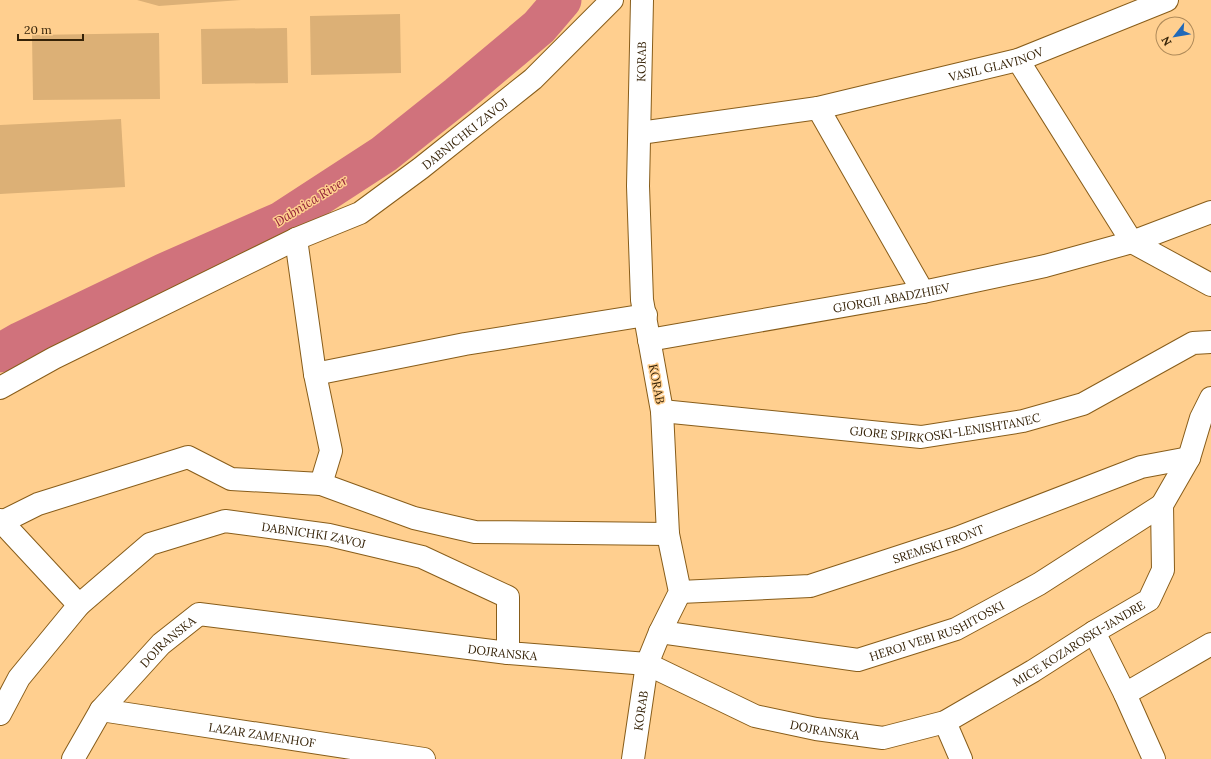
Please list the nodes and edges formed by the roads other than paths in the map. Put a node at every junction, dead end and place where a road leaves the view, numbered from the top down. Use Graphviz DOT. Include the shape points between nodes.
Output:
graph roads {
  1 [pos="612,0"];
  2 [pos="1167,0"];
  3 [pos="647,1"];
  4 [pos="1018,60"];
  5 [pos="818,108"];
  6 [pos="640,133"];
  7 [pos="1211,212"];
  8 [pos="296,239"];
  9 [pos="1132,242"];
  10 [pos="1211,285"];
  11 [pos="923,292"];
  12 [pos="646,315"];
  13 [pos="649,340"];
  14 [pos="1211,342"];
  15 [pos="315,374"];
  16 [pos="0,388"];
  17 [pos="1211,398"];
  18 [pos="662,411"];
  19 [pos="1189,458"];
  20 [pos="321,484"];
  21 [pos="1162,505"];
  22 [pos="0,522"];
  23 [pos="668,534"];
  24 [pos="680,592"];
  25 [pos="79,605"];
  26 [pos="660,632"];
  27 [pos="1094,632"];
  28 [pos="1211,644"];
  29 [pos="508,653"];
  30 [pos="646,664"];
  31 [pos="1125,694"];
  32 [pos="101,710"];
  33 [pos="0,714"];
  34 [pos="946,722"];
  35 [pos="73,759"];
  36 [pos="424,759"];
  37 [pos="633,759"];
  38 [pos="961,759"];
  39 [pos="1154,759"];
  1 -- 8 [label="street, DABNICHKI ZAVOJ" via="532,79 421,168 360,212"];
  2 -- 4 [label="street, VASIL GLAVINOV"];
  3 -- 6 [label="street, KORAB"];
  4 -- 5 [label="street, VASIL GLAVINOV"];
  4 -- 9 [label="street"];
  5 -- 6 [label="street, VASIL GLAVINOV"];
  5 -- 11 [label="street"];
  6 -- 12 [label="street, KORAB" via="638,186 642,300"];
  7 -- 9 [label="street, GJORGJI ABADZHIEV"];
  8 -- 15 [label="street"];
  8 -- 16 [label="street, DABNICHKI ZAVOJ" via="54,358"];
  9 -- 10 [label="street"];
  9 -- 11 [label="street, GJORGJI ABADZHIEV" via="1045,266"];
  11 -- 13 [label="street, GJORGJI ABADZHIEV"];
  12 -- 13 [label="street, KORAB"];
  12 -- 15 [label="street" via="465,344"];
  13 -- 18 [label="street, KORAB"];
  14 -- 18 [label="street, GJORE SPIRKOSKI-LENISHTANEC" via="1193,343 1083,404 1022,421 921,437"];
  15 -- 20 [label="street" via="331,451"];
  17 -- 19 [label="street" via="1200,418"];
  18 -- 23 [label="street, KORAB"];
  19 -- 21 [label="street"];
  19 -- 24 [label="street, SREMSKI FRONT" via="1141,466 958,538 810,586"];
  20 -- 22 [label="street" via="231,479 188,457 38,504"];
  20 -- 23 [label="street" via="414,518 475,532"];
  21 -- 26 [label="street, HEROJ VEBI RUSHITOSKI" via="1039,584 956,629 858,660"];
  21 -- 27 [label="street, MICE KOZAROSKI-JANDRE" via="1163,570 1149,600"];
  22 -- 25 [label="street"];
  23 -- 24 [label="street, KORAB"];
  24 -- 26 [label="street, KORAB"];
  25 -- 29 [label="street, DABNICHKI ZAVOJ" via="150,544 225,521 329,534 422,557 508,597"];
  25 -- 33 [label="street, DABNICHKI ZAVOJ" via="19,678"];
  26 -- 30 [label="street, KORAB"];
  27 -- 31 [label="street"];
  27 -- 34 [label="street, MICE KOZAROSKI-JANDRE" via="1034,671"];
  28 -- 31 [label="street"];
  29 -- 30 [label="street, DOJRANSKA"];
  29 -- 32 [label="street, DOJRANSKA" via="199,614 161,644"];
  30 -- 34 [label="street, DOJRANSKA" via="755,716 816,729 883,738"];
  30 -- 37 [label="street, KORAB"];
  31 -- 39 [label="street"];
  32 -- 35 [label="street, DOJRANSKA"];
  32 -- 36 [label="street, LAZAR ZAMENHOF"];
  34 -- 38 [label="street"];
}
